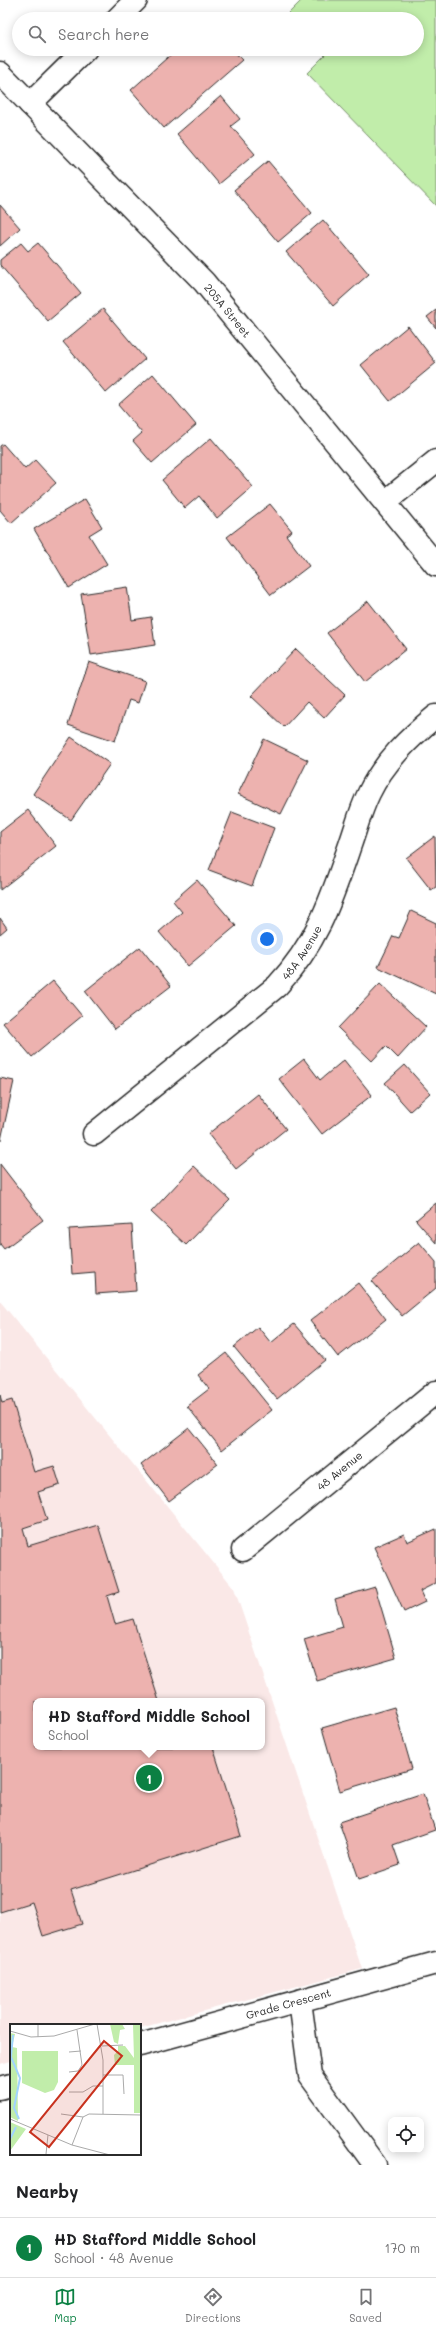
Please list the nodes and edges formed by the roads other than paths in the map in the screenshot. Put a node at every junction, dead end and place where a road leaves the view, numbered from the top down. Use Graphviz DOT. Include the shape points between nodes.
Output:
graph roads {
  1 [pos="136,0"];
  2 [pos="124,12"];
  3 [pos="79,56"];
  4 [pos="0,73"];
  5 [pos="30,104"];
  6 [pos="436,461"];
  7 [pos="385,502"];
  8 [pos="436,565"];
  9 [pos="436,716"];
  10 [pos="94,1134"];
  11 [pos="436,1392"];
  12 [pos="243,1550"];
  13 [pos="436,1963"];
  14 [pos="300,2001"];
  15 [pos="141,2045"];
  16 [pos="10,2085"];
  17 [pos="0,2088"];
  18 [pos="375,2165"];
  1 -- 2 [label="street"];
  3 -- 5 [label="street"];
  4 -- 5 [label="street, 205A Street"];
  5 -- 7 [label="street, 205A Street" via="204,282"];
  6 -- 7 [label="street"];
  7 -- 8 [label="street, 205A Street"];
  9 -- 10 [label="street, 48A Avenue" via="392,757 369,793 322,923 296,965 277,986"];
  11 -- 12 [label="street, 48 Avenue"];
  13 -- 14 [label="street, Grade Crescent"];
  14 -- 15 [label="street, Grade Crescent"];
  14 -- 18 [label="street" via="310,2076"];
  16 -- 17 [label="street"];
}
